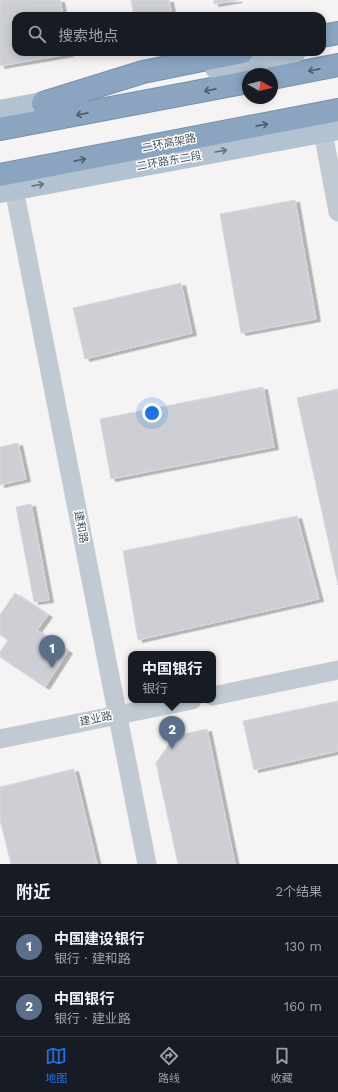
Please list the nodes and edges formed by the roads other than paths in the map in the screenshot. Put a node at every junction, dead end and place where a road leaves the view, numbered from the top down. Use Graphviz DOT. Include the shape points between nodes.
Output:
graph roads {
  1 [pos="338,33"];
  2 [pos="326,35"];
  3 [pos="338,43"];
  4 [pos="326,46"];
  5 [pos="222,56"];
  6 [pos="275,56"];
  7 [pos="338,65"];
  8 [pos="278,77"];
  9 [pos="242,83"];
  10 [pos="43,103"];
  11 [pos="338,110"];
  12 [pos="0,111"];
  13 [pos="0,129"];
  14 [pos="330,131"];
  15 [pos="5,185"];
  16 [pos="338,212"];
  17 [pos="338,670"];
  18 [pos="216,695"];
  19 [pos="177,703"];
  20 [pos="118,715"];
  21 [pos="0,739"];
  22 [pos="147,864"];
  1 -- 2 [label="highway"];
  3 -- 4 [label="main road"];
  5 -- 10 [label="highway" via="143,72"];
  6 -- 10 [label="main road"];
  7 -- 8 [label="highway, one-way"];
  9 -- 13 [label="highway, one-way"];
  10 -- 12 [label="main road"];
  15 -- 11 [label="highway, 二环高架路, one-way"];
  15 -- 14 [label="main road, 二环路东二段, one-way"];
  14 -- 16 [label="street"];
  15 -- 20 [label="street, 建和路"];
  17 -- 18 [label="street"];
  19 -- 20 [label="street, 建业路"];
  20 -- 21 [label="street, 建业路"];
  20 -- 22 [label="street, 建和路"];
}
